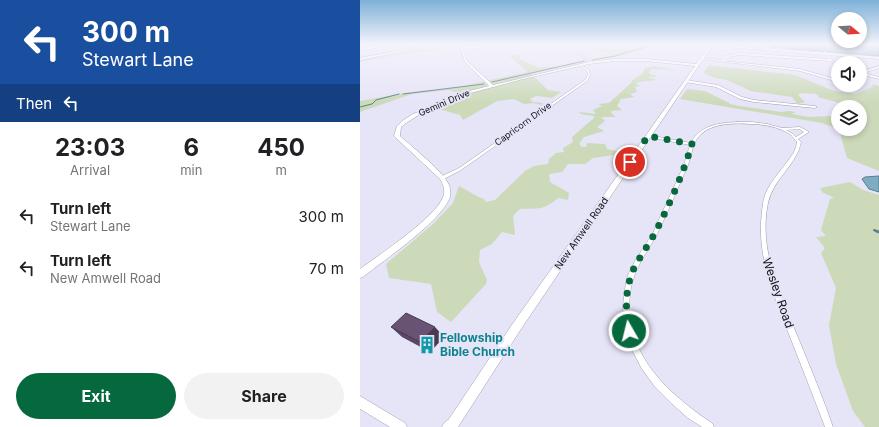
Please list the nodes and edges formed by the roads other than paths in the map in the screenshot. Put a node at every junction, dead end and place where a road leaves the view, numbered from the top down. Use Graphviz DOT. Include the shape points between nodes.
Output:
graph roads {
  1 [pos="467,64"];
  2 [pos="584,64"];
  3 [pos="687,64"];
  4 [pos="747,64"];
  5 [pos="580,65"];
  6 [pos="697,65"];
  7 [pos="879,68"];
  8 [pos="867,71"];
  9 [pos="867,75"];
  10 [pos="879,78"];
  11 [pos="831,79"];
  12 [pos="686,81"];
  13 [pos="491,85"];
  14 [pos="815,107"];
  15 [pos="781,129"];
  16 [pos="648,136"];
  17 [pos="796,138"];
  18 [pos="692,144"];
  19 [pos="442,178"];
  20 [pos="360,274"];
  21 [pos="360,402"];
  22 [pos="451,426"];
  23 [pos="401,427"];
  24 [pos="710,427"];
  25 [pos="829,427"];
  1 -- 13 [label="street"];
  2 -- 5 [label="street, Gemini Drive"];
  3 -- 6 [label="street, Gemini Drive"];
  4 -- 11 [label="street" via="800,70"];
  5 -- 13 [label="street, Gemini Drive"];
  5 -- 19 [label="street, Capricorn Drive" via="588,71 586,80 460,169"];
  6 -- 12 [label="street, New Amwell Road"];
  7 -- 8 [label="street"];
  9 -- 10 [label="street"];
  12 -- 14 [label="street" via="717,86 754,101"];
  12 -- 16 [label="street, New Amwell Road"];
  13 -- 19 [label="street, Gemini Drive" via="439,104 410,118 399,127 398,138"];
  15 -- 17 [label="street, Wesley Road"];
  15 -- 17 [label="street, Wesley Road" via="796,128 806,131"];
  15 -- 18 [label="street, Wesley Road" via="749,123 724,124 702,131"];
  16 -- 18 [label="street"];
  16 -- 22 [label="street, New Amwell Road"];
  17 -- 25 [label="street, Wesley Road" via="799,142 797,150 772,185 765,205 764,250 773,284"];
  18 -- 24 [label="street, Wesley Road" via="688,160 664,214 634,268 626,314 634,347 654,380 688,413"];
  19 -- 20 [label="street" via="447,187 447,195 438,211"];
  21 -- 23 [label="street"];
}
